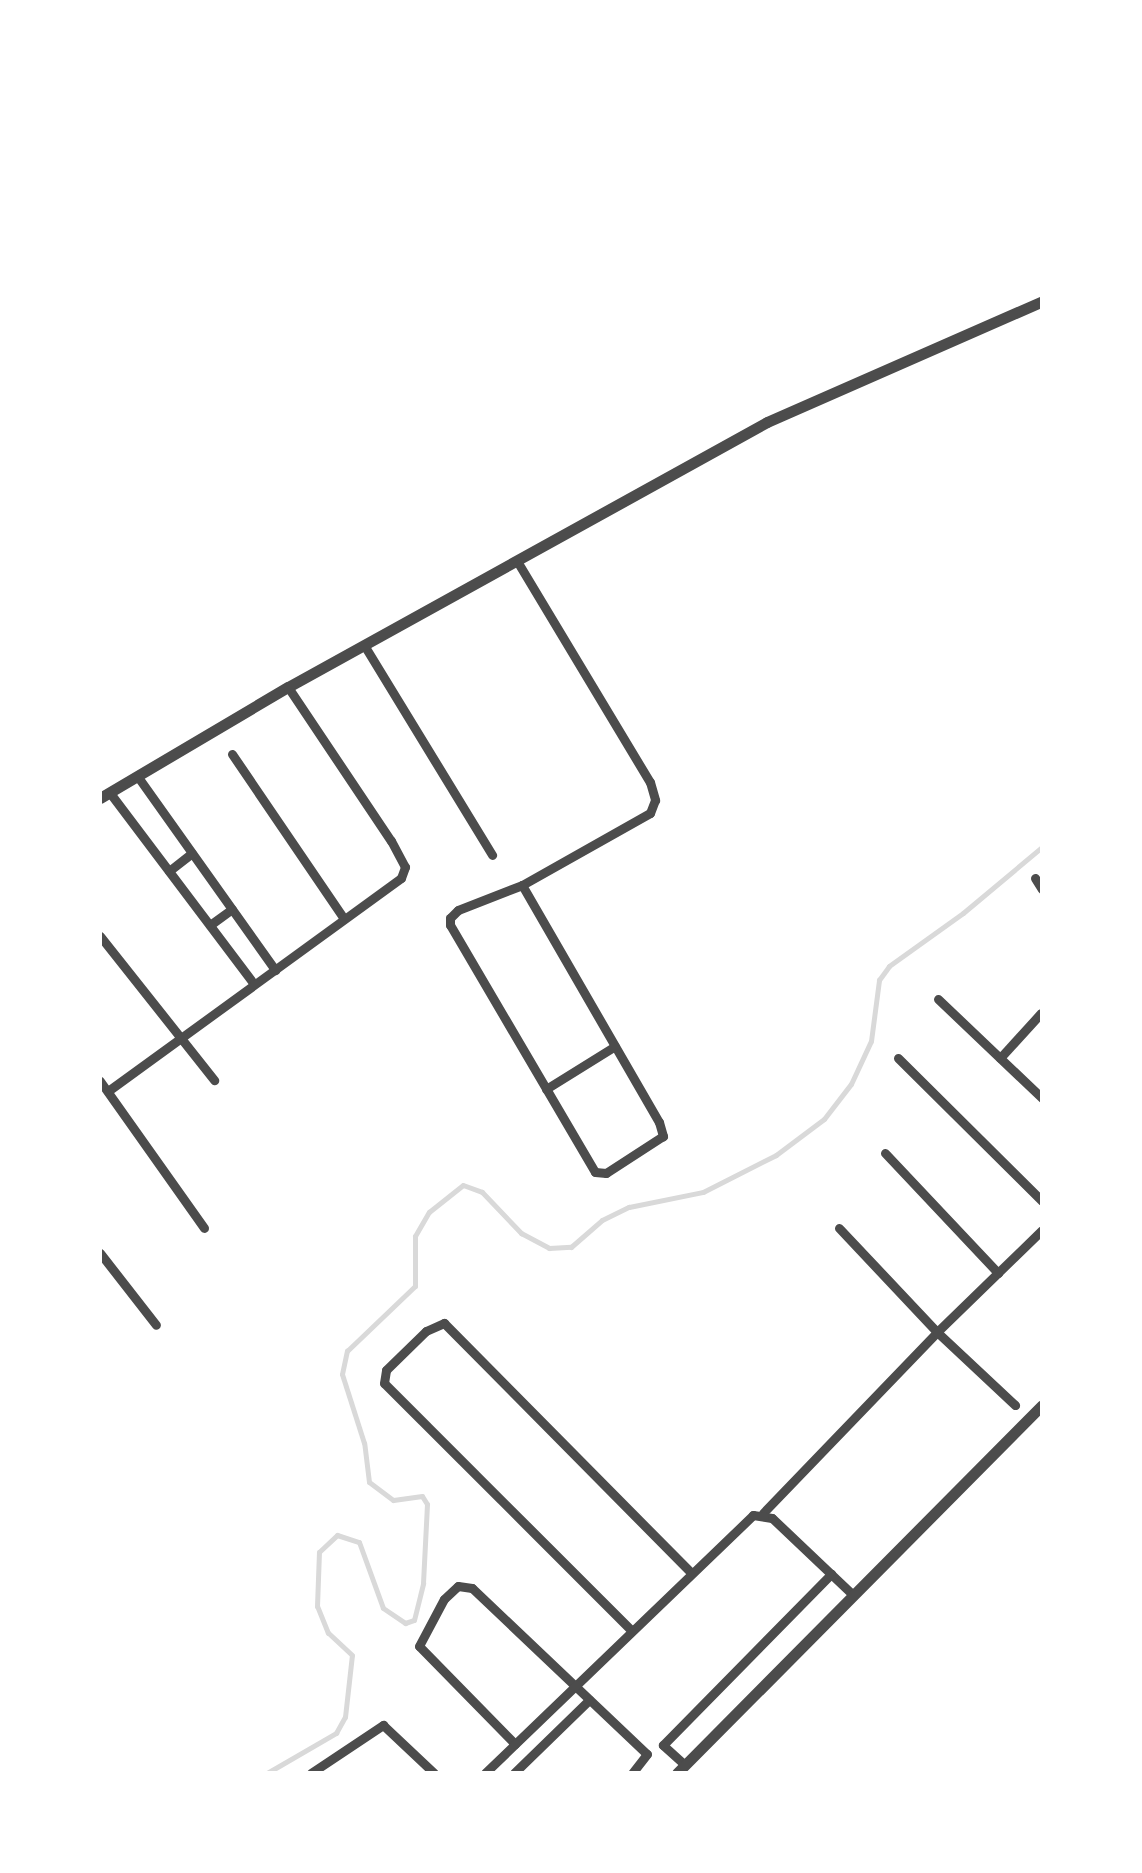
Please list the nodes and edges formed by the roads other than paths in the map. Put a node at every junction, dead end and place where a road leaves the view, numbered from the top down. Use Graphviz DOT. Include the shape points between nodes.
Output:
graph roads {
  1 [pos="1042,300"];
  2 [pos="517,560"];
  3 [pos="364,645"];
  4 [pos="288,687"];
  5 [pos="232,754"];
  6 [pos="138,777"];
  7 [pos="105,795"];
  8 [pos="192,853"];
  9 [pos="492,854"];
  10 [pos="169,870"];
  11 [pos="1036,878"];
  12 [pos="522,886"];
  13 [pos="1042,889"];
  14 [pos="232,909"];
  15 [pos="344,919"];
  16 [pos="210,925"];
  17 [pos="100,936"];
  18 [pos="275,970"];
  19 [pos="254,984"];
  20 [pos="938,999"];
  21 [pos="1041,1013"];
  22 [pos="178,1036"];
  23 [pos="615,1046"];
  24 [pos="898,1058"];
  25 [pos="1000,1058"];
  26 [pos="214,1080"];
  27 [pos="100,1081"];
  28 [pos="546,1089"];
  29 [pos="108,1091"];
  30 [pos="1042,1098"];
  31 [pos="885,1153"];
  32 [pos="1042,1200"];
  33 [pos="204,1228"];
  34 [pos="839,1228"];
  35 [pos="1042,1230"];
  36 [pos="100,1253"];
  37 [pos="998,1273"];
  38 [pos="156,1326"];
  39 [pos="937,1332"];
  40 [pos="1015,1405"];
  41 [pos="1042,1406"];
  42 [pos="763,1513"];
  43 [pos="690,1572"];
  44 [pos="832,1574"];
  45 [pos="852,1594"];
  46 [pos="631,1630"];
  47 [pos="574,1686"];
  48 [pos="589,1700"];
  49 [pos="515,1744"];
  50 [pos="327,1769"];
  51 [pos="681,1769"];
  52 [pos="311,1773"];
  53 [pos="434,1773"];
  54 [pos="486,1773"];
  55 [pos="514,1773"];
  56 [pos="632,1773"];
  1 -- 2 [label="street" via="768,422"];
  2 -- 3 [label="street"];
  2 -- 12 [label="street" via="655,800 650,813"];
  3 -- 4 [label="street"];
  3 -- 9 [label="street"];
  4 -- 6 [label="street"];
  4 -- 15 [label="street" via="405,867 401,878"];
  5 -- 15 [label="street"];
  6 -- 7 [label="street"];
  6 -- 8 [label="street"];
  7 -- 10 [label="street"];
  8 -- 10 [label="street"];
  8 -- 14 [label="street"];
  10 -- 16 [label="street"];
  11 -- 13 [label="street"];
  12 -- 23 [label="street"];
  12 -- 28 [label="street" via="458,910 450,925"];
  14 -- 16 [label="street"];
  14 -- 18 [label="street"];
  15 -- 18 [label="street"];
  16 -- 19 [label="street"];
  17 -- 22 [label="street"];
  18 -- 19 [label="street"];
  19 -- 22 [label="street"];
  20 -- 25 [label="street"];
  21 -- 25 [label="street"];
  22 -- 26 [label="street"];
  22 -- 29 [label="street"];
  23 -- 28 [label="street"];
  23 -- 28 [label="street" via="659,1122 663,1136 654,1145 606,1173 595,1172"];
  24 -- 32 [label="street"];
  25 -- 30 [label="street"];
  27 -- 29 [label="street"];
  29 -- 33 [label="street"];
  31 -- 37 [label="street"];
  34 -- 39 [label="street"];
  35 -- 37 [label="street"];
  36 -- 38 [label="street"];
  37 -- 39 [label="street"];
  39 -- 40 [label="street"];
  39 -- 42 [label="street"];
  41 -- 45 [label="street"];
  42 -- 43 [label="street" via="740,1523"];
  42 -- 44 [label="street"];
  43 -- 46 [label="street"];
  43 -- 46 [label="street" via="444,1323 426,1331 386,1370 384,1383"];
  44 -- 45 [label="street"];
  44 -- 51 [label="street" via="663,1745"];
  45 -- 51 [label="street"];
  46 -- 47 [label="street"];
  47 -- 48 [label="street"];
  47 -- 49 [label="street"];
  47 -- 49 [label="street" via="472,1588 464,1584 452,1591 419,1646"];
  48 -- 55 [label="street"];
  48 -- 56 [label="street" via="648,1756"];
  49 -- 54 [label="street"];
  50 -- 52 [label="street"];
  50 -- 53 [label="street" via="384,1725"];
}
